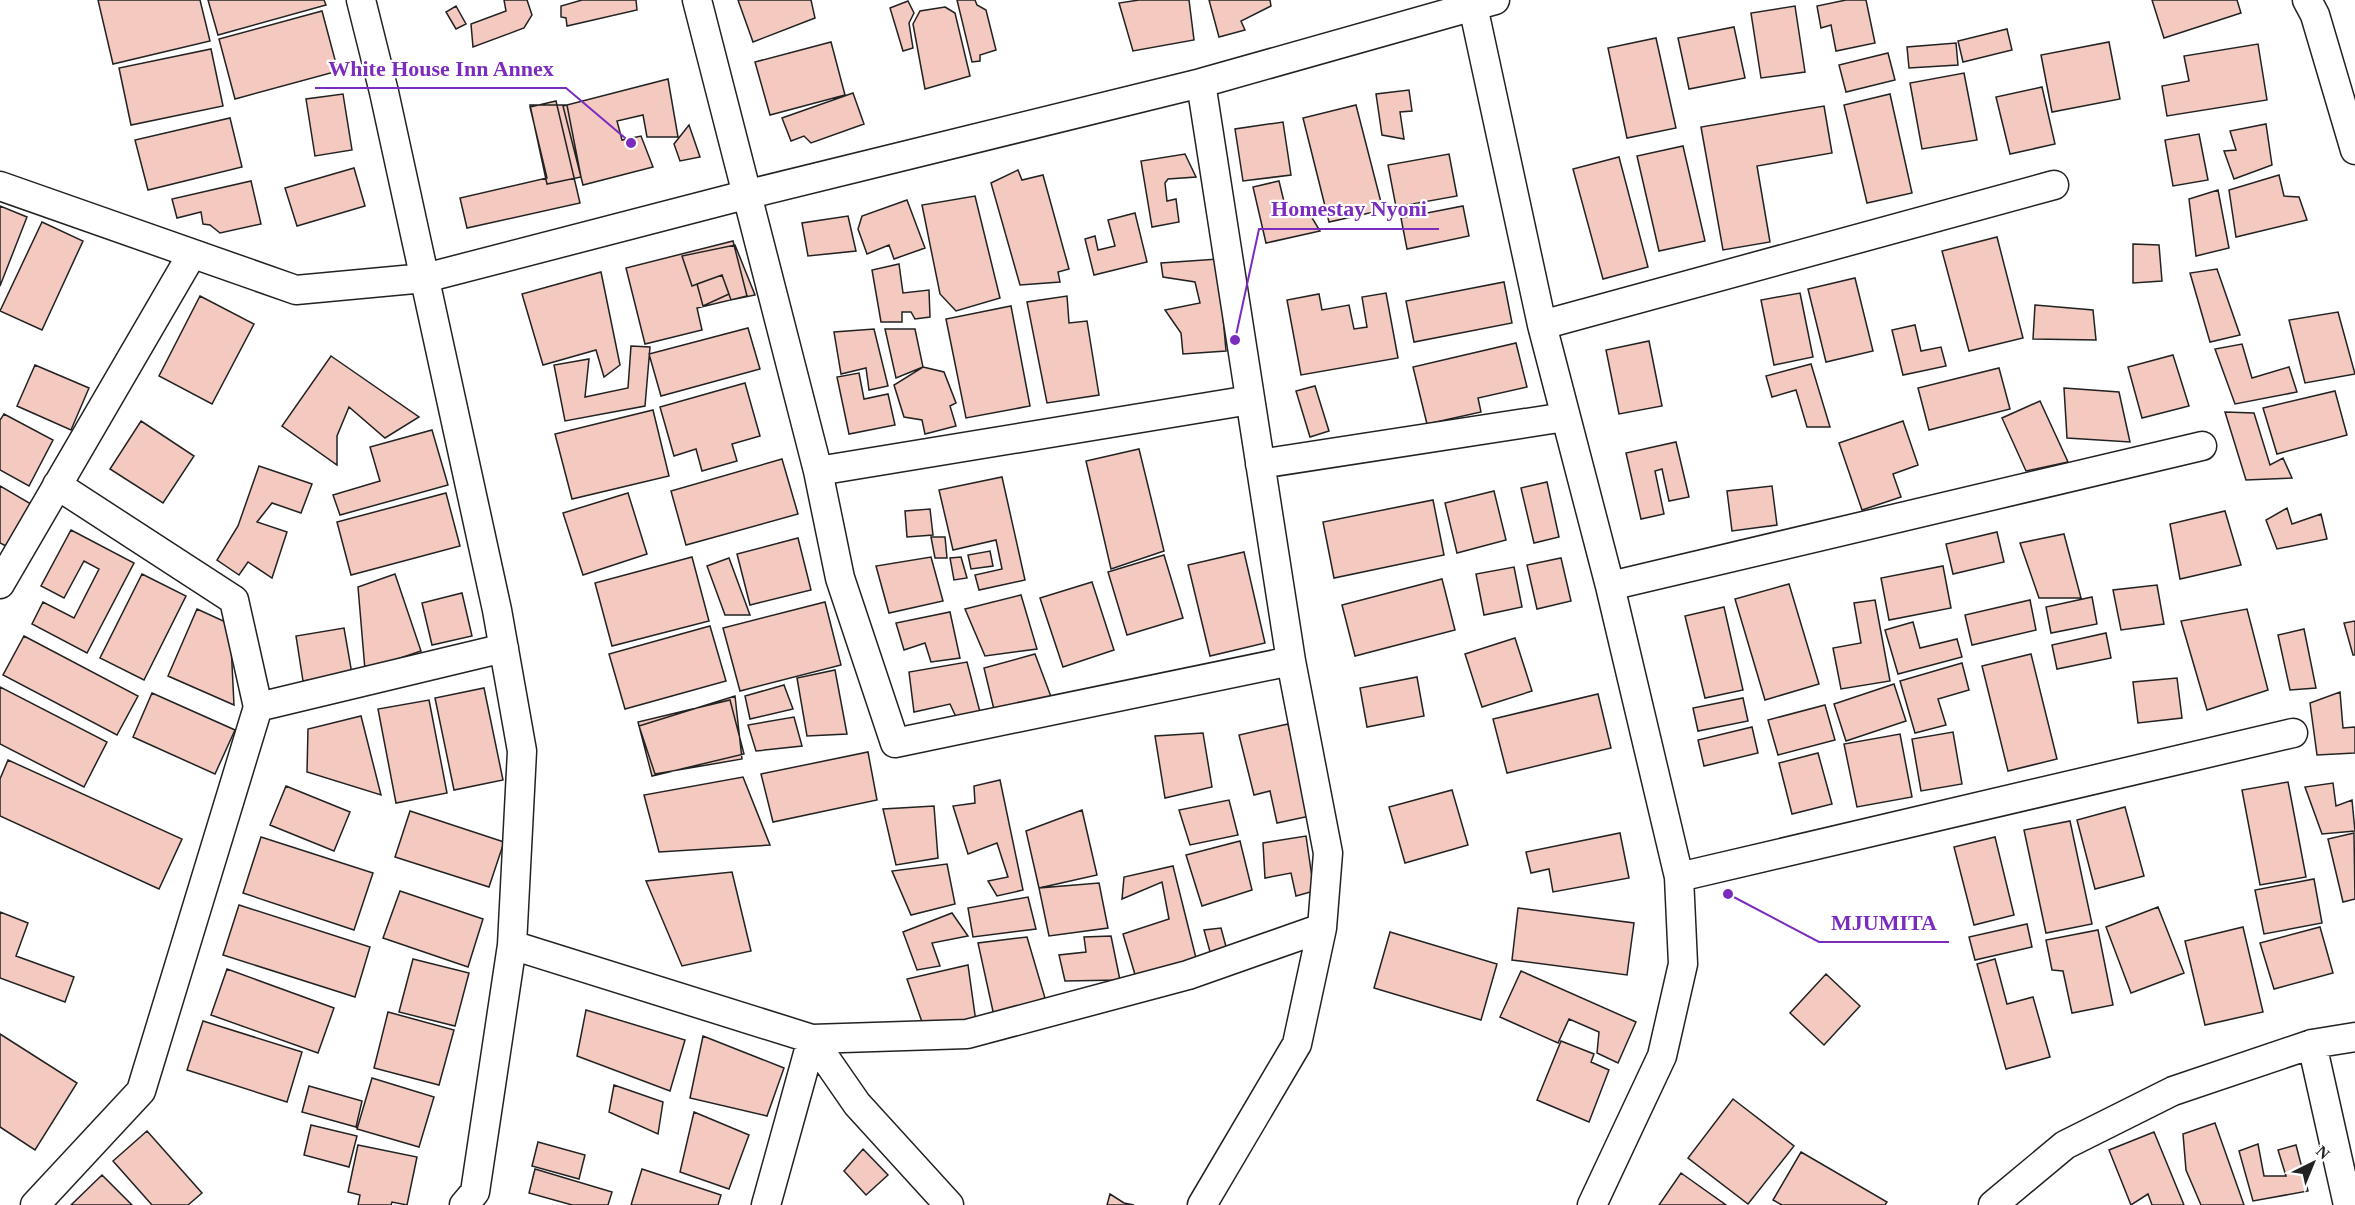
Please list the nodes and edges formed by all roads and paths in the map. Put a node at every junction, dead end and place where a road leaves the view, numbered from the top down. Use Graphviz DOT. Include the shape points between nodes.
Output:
graph roads {
  1 [pos="361,0"];
  2 [pos="697,0"];
  3 [pos="2307,0"];
  4 [pos="1484,3"];
  5 [pos="1201,83"];
  6 [pos="2355,150"];
  7 [pos="2054,185"];
  8 [pos="0,186"];
  9 [pos="746,195"];
  10 [pos="192,254"];
  11 [pos="425,278"];
  12 [pos="1542,325"];
  13 [pos="1250,400"];
  14 [pos="1565,417"];
  15 [pos="2202,446"];
  16 [pos="1260,464"];
  17 [pos="818,471"];
  18 [pos="57,485"];
  19 [pos="0,584"];
  20 [pos="1610,586"];
  21 [pos="504,648"];
  22 [pos="1291,661"];
  23 [pos="258,707"];
  24 [pos="2293,733"];
  25 [pos="1679,878"];
  26 [pos="1322,928"];
  27 [pos="512,945"];
  28 [pos="2355,1037"];
  29 [pos="812,1039"];
  30 [pos="2312,1044"];
  31 [pos="35,1205"];
  32 [pos="464,1205"];
  33 [pos="766,1205"];
  34 [pos="949,1205"];
  35 [pos="1202,1205"];
  36 [pos="1592,1205"];
  37 [pos="1993,1205"];
  38 [pos="2348,1205"];
  1 -- 11 [label="street"];
  2 -- 9 [label="street"];
  3 -- 6 [label="street" via="2315,15"];
  4 -- 5 [label="street"];
  4 -- 12 [label="street"];
  5 -- 9 [label="street"];
  5 -- 13 [label="street"];
  7 -- 12 [label="street"];
  8 -- 10 [label="street"];
  9 -- 11 [label="street"];
  9 -- 17 [label="street"];
  10 -- 11 [label="street" via="296,290"];
  10 -- 18 [label="street"];
  11 -- 21 [label="street"];
  12 -- 14 [label="street"];
  13 -- 16 [label="street"];
  13 -- 17 [label="street"];
  14 -- 16 [label="street"];
  14 -- 20 [label="street"];
  15 -- 20 [label="street"];
  16 -- 22 [label="street"];
  17 -- 22 [label="street" via="840,578 895,743"];
  18 -- 19 [label="street"];
  18 -- 23 [label="street" via="234,600"];
  20 -- 25 [label="street"];
  21 -- 23 [label="street"];
  21 -- 27 [label="street" via="522,751"];
  22 -- 26 [label="street" via="1328,853"];
  23 -- 31 [label="street" via="141,1091"];
  24 -- 25 [label="street"];
  25 -- 36 [label="street" via="1683,964 1662,1056"];
  26 -- 29 [label="street" via="1188,975 967,1034"];
  26 -- 35 [label="street" via="1297,1044"];
  27 -- 29 [label="street"];
  27 -- 32 [label="street" via="475,1192"];
  28 -- 30 [label="street"];
  29 -- 33 [label="street"];
  29 -- 34 [label="street" via="857,1104"];
  30 -- 37 [label="street" via="2173,1091 2065,1145"];
  30 -- 38 [label="street"];
}
